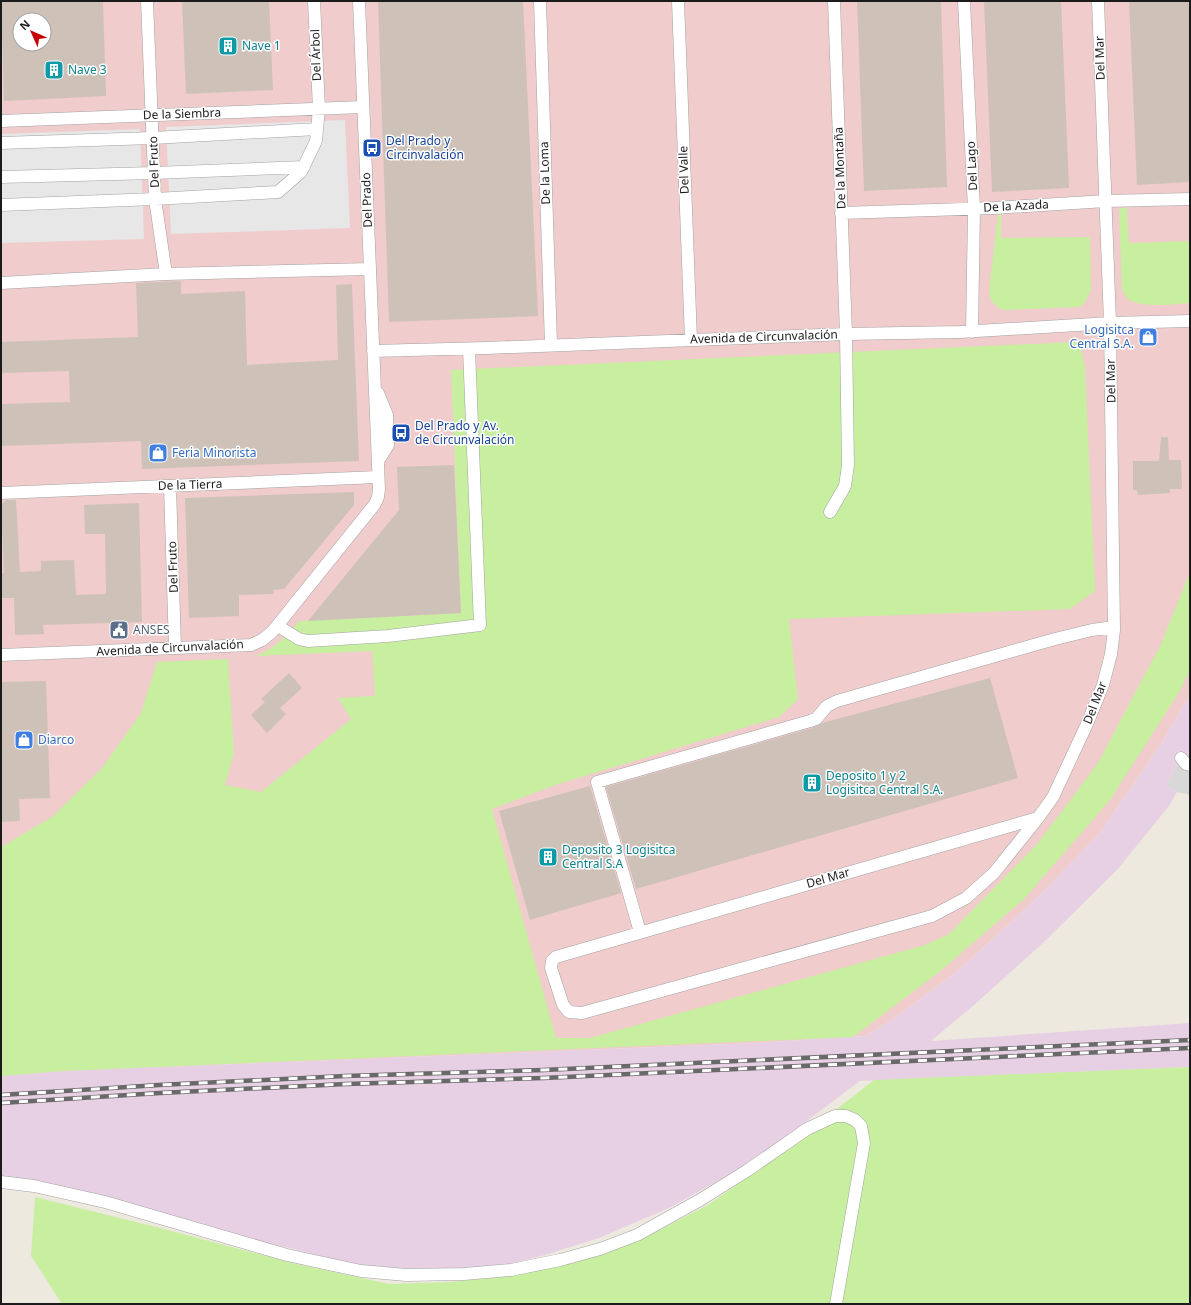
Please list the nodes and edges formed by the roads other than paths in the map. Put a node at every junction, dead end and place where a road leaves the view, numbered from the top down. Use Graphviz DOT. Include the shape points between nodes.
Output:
graph roads {
  1 [pos="147,1"];
  2 [pos="314,1"];
  3 [pos="359,1"];
  4 [pos="540,1"];
  5 [pos="678,1"];
  6 [pos="834,1"];
  7 [pos="964,1"];
  8 [pos="1098,1"];
  9 [pos="363,107"];
  10 [pos="319,109"];
  11 [pos="152,115"];
  12 [pos="1,121"];
  13 [pos="317,129"];
  14 [pos="153,138"];
  15 [pos="1,143"];
  16 [pos="304,167"];
  17 [pos="154,173"];
  18 [pos="1,177"];
  19 [pos="155,199"];
  20 [pos="1190,199"];
  21 [pos="1106,201"];
  22 [pos="1,205"];
  23 [pos="974,208"];
  24 [pos="841,213"];
  25 [pos="370,268"];
  26 [pos="166,274"];
  27 [pos="1,283"];
  28 [pos="1190,321"];
  29 [pos="1110,323"];
  30 [pos="972,332"];
  31 [pos="846,334"];
  32 [pos="691,340"];
  33 [pos="551,346"];
  34 [pos="469,349"];
  35 [pos="373,351"];
  36 [pos="378,477"];
  37 [pos="170,486"];
  38 [pos="1,493"];
  39 [pos="830,512"];
  40 [pos="278,626"];
  41 [pos="1114,627"];
  42 [pos="175,648"];
  43 [pos="1,656"];
  44 [pos="1038,818"];
  45 [pos="640,932"];
  46 [pos="1,1182"];
  47 [pos="836,1304"];
  1 -- 11 [label="street, Del Fruto"];
  2 -- 10 [label="street, Del Árbol"];
  3 -- 9 [label="street, Del Prado"];
  4 -- 33 [label="street, De la Loma"];
  5 -- 32 [label="street, Del Valle"];
  6 -- 24 [label="street, De la Montaña"];
  7 -- 23 [label="street, Del Lago"];
  8 -- 21 [label="street, Del Mar"];
  9 -- 10 [label="street, De la Siembra"];
  9 -- 25 [label="street, Del Prado"];
  10 -- 11 [label="street, De la Siembra"];
  10 -- 13 [label="street, Del Árbol"];
  11 -- 12 [label="street, De la Siembra"];
  11 -- 14 [label="street, Del Fruto"];
  13 -- 14 [label="street"];
  13 -- 16 [label="street, Del Árbol" via="316,141"];
  14 -- 15 [label="street"];
  14 -- 17 [label="street, Del Fruto"];
  16 -- 17 [label="street"];
  16 -- 19 [label="street, Del Árbol" via="302,172 278,192"];
  17 -- 18 [label="street"];
  17 -- 19 [label="street, Del Fruto"];
  19 -- 22 [label="street, Del Árbol"];
  19 -- 26 [label="street, Del Fruto"];
  20 -- 21 [label="street, De la Azada"];
  21 -- 23 [label="street, De la Azada"];
  21 -- 29 [label="street, Del Mar"];
  23 -- 24 [label="street, De la Azada"];
  23 -- 30 [label="street, Del Lago"];
  24 -- 31 [label="street, De la Montaña"];
  25 -- 26 [label="street"];
  25 -- 35 [label="street, Del Prado"];
  26 -- 27 [label="street"];
  28 -- 29 [label="street, Avenida de Circunvalación"];
  29 -- 30 [label="street, Avenida de Circunvalación"];
  29 -- 41 [label="street, Del Mar"];
  30 -- 31 [label="street, Avenida de Circunvalación"];
  31 -- 32 [label="street, Avenida de Circunvalación"];
  31 -- 39 [label="street, De la Montaña" via="848,465 845,486"];
  32 -- 33 [label="street, Avenida de Circunvalación"];
  33 -- 34 [label="street, Avenida de Circunvalación"];
  34 -- 35 [label="street, Avenida de Circunvalación"];
  34 -- 40 [label="street" via="480,625 388,636 308,641 299,639"];
  35 -- 36 [label="street, Avenida de Circunvalación"];
  36 -- 37 [label="street, De la Tierra"];
  36 -- 40 [label="street, Avenida de Circunvalación" via="378,497 370,511"];
  37 -- 38 [label="street, De la Tierra"];
  37 -- 42 [label="street, Del Fruto"];
  40 -- 42 [label="street, Avenida de Circunvalación" via="262,640 251,645"];
  41 -- 44 [label="street, Del Mar" via="1111,654 1103,685 1053,797"];
  41 -- 45 [label="street" via="1055,639 837,701 826,706 816,719 810,722 597,782"];
  42 -- 43 [label="street, Avenida de Circunvalación"];
  44 -- 45 [label="street, Del Mar"];
  44 -- 45 [label="street, Del Mar" via="994,873 966,898 932,916 582,1013 569,1012 563,1005 551,968 556,957"];
  46 -- 47 [label="street" via="34,1186 106,1202 287,1255 362,1270 406,1275 464,1274 511,1270 560,1260 637,1235 724,1185 807,1129 835,1116 846,1116 861,1126 864,1143"];
}
